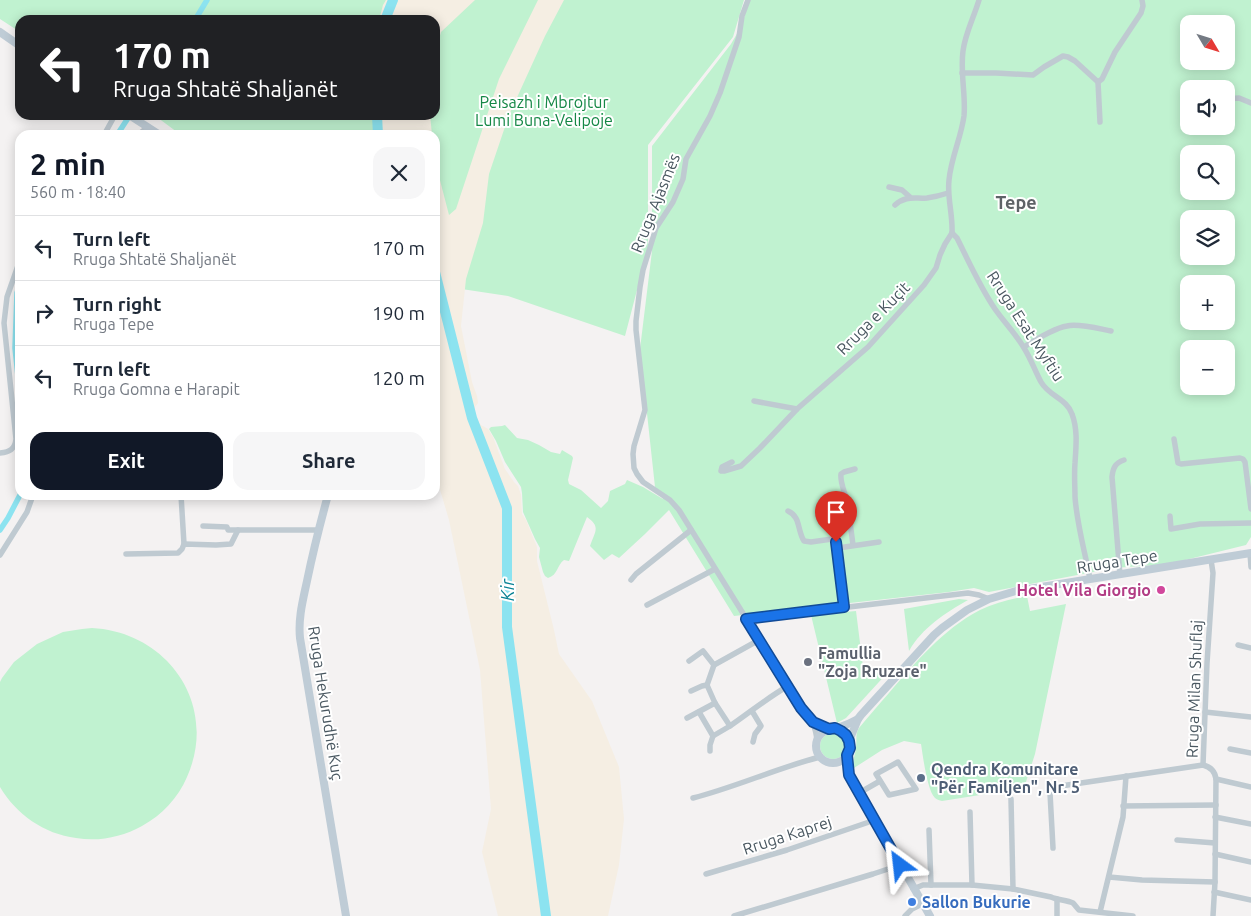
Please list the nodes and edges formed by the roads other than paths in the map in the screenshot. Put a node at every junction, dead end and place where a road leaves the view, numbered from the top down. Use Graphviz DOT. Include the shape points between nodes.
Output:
graph roads {
  1 [pos="748,0"];
  2 [pos="979,0"];
  3 [pos="1142,0"];
  4 [pos="0,32"];
  5 [pos="15,42"];
  6 [pos="962,73"];
  7 [pos="1098,82"];
  8 [pos="1235,98"];
  9 [pos="1251,103"];
  10 [pos="136,120"];
  11 [pos="1100,122"];
  12 [pos="148,127"];
  13 [pos="144,130"];
  14 [pos="152,130"];
  15 [pos="889,188"];
  16 [pos="948,193"];
  17 [pos="910,197"];
  18 [pos="896,205"];
  19 [pos="952,234"];
  20 [pos="15,272"];
  21 [pos="1111,332"];
  22 [pos="1024,347"];
  23 [pos="754,400"];
  24 [pos="797,409"];
  25 [pos="15,428"];
  26 [pos="1174,439"];
  27 [pos="15,445"];
  28 [pos="0,453"];
  29 [pos="1124,460"];
  30 [pos="732,462"];
  31 [pos="855,469"];
  32 [pos="31,500"];
  33 [pos="181,500"];
  34 [pos="327,500"];
  35 [pos="1251,509"];
  36 [pos="788,511"];
  37 [pos="1170,516"];
  38 [pos="1251,522"];
  39 [pos="203,526"];
  40 [pos="238,530"];
  41 [pos="319,530"];
  42 [pos="691,530"];
  43 [pos="878,542"];
  44 [pos="184,544"];
  45 [pos="853,545"];
  46 [pos="838,548"];
  47 [pos="1250,553"];
  48 [pos="126,554"];
  49 [pos="0,555"];
  50 [pos="1211,560"];
  51 [pos="1251,567"];
  52 [pos="715,569"];
  53 [pos="1120,574"];
  54 [pos="631,580"];
  55 [pos="1090,580"];
  56 [pos="989,600"];
  57 [pos="647,605"];
  58 [pos="844,607"];
  59 [pos="746,619"];
  60 [pos="759,640"];
  61 [pos="1238,645"];
  62 [pos="1251,648"];
  63 [pos="689,660"];
  64 [pos="714,666"];
  65 [pos="707,685"];
  66 [pos="788,686"];
  67 [pos="690,691"];
  68 [pos="715,703"];
  69 [pos="752,711"];
  70 [pos="699,712"];
  71 [pos="1205,712"];
  72 [pos="1251,717"];
  73 [pos="687,718"];
  74 [pos="858,719"];
  75 [pos="813,722"];
  76 [pos="730,726"];
  77 [pos="832,729"];
  78 [pos="713,736"];
  79 [pos="816,740"];
  80 [pos="849,741"];
  81 [pos="753,742"];
  82 [pos="1230,749"];
  83 [pos="710,751"];
  84 [pos="1251,753"];
  85 [pos="847,755"];
  86 [pos="820,757"];
  87 [pos="834,763"];
  88 [pos="1203,766"];
  89 [pos="849,775"];
  90 [pos="1126,776"];
  91 [pos="1216,779"];
  92 [pos="880,782"];
  93 [pos="1251,787"];
  94 [pos="859,793"];
  95 [pos="693,798"];
  96 [pos="1011,799"];
  97 [pos="1216,805"];
  98 [pos="1124,806"];
  99 [pos="970,812"];
  100 [pos="1216,817"];
  101 [pos="875,820"];
  102 [pos="1251,824"];
  103 [pos="929,830"];
  104 [pos="1177,840"];
  105 [pos="1215,843"];
  106 [pos="1053,848"];
  107 [pos="1215,854"];
  108 [pos="1251,862"];
  109 [pos="900,865"];
  110 [pos="706,874"];
  111 [pos="1109,877"];
  112 [pos="1215,882"];
  113 [pos="931,885"];
  114 [pos="972,885"];
  115 [pos="914,889"];
  116 [pos="1013,890"];
  117 [pos="1214,892"];
  118 [pos="1057,900"];
  119 [pos="1251,900"];
  120 [pos="922,904"];
  121 [pos="1100,912"];
  122 [pos="346,916"];
  123 [pos="734,916"];
  124 [pos="906,916"];
  125 [pos="930,916"];
  126 [pos="1057,916"];
  127 [pos="1133,916"];
  128 [pos="1213,916"];
  1 -- 42 [label="street, Rruga Ajasmës" via="720,93 686,159 683,179 673,202 656,228 643,270 636,321 645,410 634,446 634,468 643,482 674,504"];
  2 -- 6 [label="street" via="964,43"];
  3 -- 7 [label="street" via="1141,13"];
  4 -- 5 [label="main road"];
  6 -- 7 [label="street" via="1032,75 1063,56 1075,61"];
  6 -- 16 [label="street" via="964,119"];
  7 -- 11 [label="street"];
  8 -- 9 [label="street"];
  10 -- 12 [label="main road"];
  12 -- 13 [label="street"];
  12 -- 14 [label="main road"];
  15 -- 17 [label="street" via="902,190"];
  16 -- 17 [label="street" via="928,198"];
  16 -- 19 [label="street"];
  17 -- 18 [label="street"];
  19 -- 22 [label="street, Rruga Esat Myftiu" via="994,308"];
  19 -- 24 [label="street, Rruga e Kuçit" via="936,268 915,296 857,358"];
  20 -- 25 [label="street" via="7,297 4,323"];
  21 -- 22 [label="street" via="1067,326"];
  22 -- 55 [label="street, Rruga Esat Myftiu" via="1042,383 1070,408 1074,419 1075,499"];
  23 -- 24 [label="street"];
  24 -- 30 [label="street, Rruga e Kuçit" via="741,466 721,471"];
  26 -- 35 [label="street" via="1178,464 1243,459"];
  27 -- 28 [label="street" via="13,450"];
  29 -- 53 [label="street" via="1114,466 1112,477"];
  31 -- 45 [label="street" via="844,472 840,478"];
  32 -- 49 [label="street"];
  33 -- 44 [label="street"];
  34 -- 41 [label="main road, Rruga Hekurudhë Kuç"];
  36 -- 46 [label="street" via="797,518 804,541 832,540"];
  37 -- 38 [label="street" via="1171,529"];
  39 -- 40 [label="street"];
  40 -- 41 [label="street"];
  40 -- 44 [label="street" via="231,544"];
  41 -- 122 [label="main road, Rruga Hekurudhë Kuç" via="300,613 300,631"];
  42 -- 52 [label="street"];
  42 -- 54 [label="street"];
  43 -- 45 [label="street"];
  44 -- 48 [label="street" via="178,553"];
  45 -- 46 [label="street"];
  46 -- 58 [label="street"];
  47 -- 50 [label="main road, Rruga Tepe"];
  47 -- 51 [label="street"];
  50 -- 53 [label="main road, Rruga Tepe"];
  50 -- 71 [label="street, Rruga Milan Shuflaj" via="1213,573"];
  52 -- 57 [label="street"];
  52 -- 59 [label="street"];
  53 -- 55 [label="main road, Rruga Tepe"];
  55 -- 56 [label="main road, Rruga Tepe" via="1016,591"];
  56 -- 58 [label="street" via="979,594 968,593"];
  56 -- 74 [label="main road, Rruga Tepe" via="967,610 934,635"];
  58 -- 59 [label="street"];
  59 -- 60 [label="street"];
  60 -- 64 [label="street"];
  60 -- 66 [label="street"];
  61 -- 62 [label="street"];
  63 -- 64 [label="street" via="703,651"];
  64 -- 65 [label="street"];
  65 -- 67 [label="street"];
  65 -- 68 [label="street"];
  66 -- 69 [label="street"];
  66 -- 75 [label="street"];
  68 -- 70 [label="street"];
  68 -- 76 [label="street"];
  69 -- 76 [label="street"];
  69 -- 81 [label="street" via="761,726"];
  70 -- 73 [label="street"];
  70 -- 78 [label="street"];
  71 -- 72 [label="street"];
  71 -- 88 [label="street, Rruga Milan Shuflaj"];
  74 -- 77 [label="main road, Rruga Tepe"];
  74 -- 80 [label="main road, Rruga Tepe"];
  75 -- 77 [label="street"];
  75 -- 79 [label="street"];
  76 -- 78 [label="street"];
  77 -- 79 [label="main road"];
  77 -- 80 [label="main road" via="841,731"];
  78 -- 83 [label="street"];
  79 -- 86 [label="main road"];
  80 -- 85 [label="main road"];
  82 -- 84 [label="street"];
  85 -- 87 [label="main road"];
  85 -- 89 [label="main road"];
  86 -- 87 [label="main road"];
  86 -- 95 [label="street"];
  87 -- 89 [label="main road"];
  88 -- 90 [label="street"];
  88 -- 91 [label="street, Rruga Milan Shuflaj" via="1214,771"];
  89 -- 94 [label="main road"];
  90 -- 98 [label="street"];
  90 -- 106 [label="street" via="1051,789"];
  91 -- 93 [label="street"];
  91 -- 97 [label="street"];
  92 -- 92 [label="street" via="876,774 898,762 916,789 889,795"];
  92 -- 94 [label="street"];
  94 -- 101 [label="main road"];
  96 -- 116 [label="street"];
  97 -- 98 [label="street"];
  97 -- 100 [label="street"];
  98 -- 111 [label="street"];
  99 -- 114 [label="street"];
  100 -- 102 [label="street"];
  100 -- 105 [label="street"];
  101 -- 109 [label="main road"];
  101 -- 110 [label="street, Rruga Kaprej"];
  103 -- 113 [label="street"];
  104 -- 105 [label="street"];
  105 -- 107 [label="street"];
  107 -- 108 [label="street"];
  107 -- 112 [label="street"];
  109 -- 115 [label="main road"];
  109 -- 123 [label="street"];
  111 -- 112 [label="street"];
  111 -- 121 [label="street"];
  112 -- 117 [label="street"];
  113 -- 114 [label="street"];
  113 -- 115 [label="street"];
  114 -- 116 [label="street"];
  115 -- 120 [label="main road"];
  116 -- 118 [label="street"];
  117 -- 119 [label="street"];
  117 -- 128 [label="street"];
  118 -- 121 [label="street" via="1074,904 1079,910"];
  118 -- 126 [label="street"];
  120 -- 124 [label="street"];
  120 -- 125 [label="main road"];
  121 -- 127 [label="street"];
}
